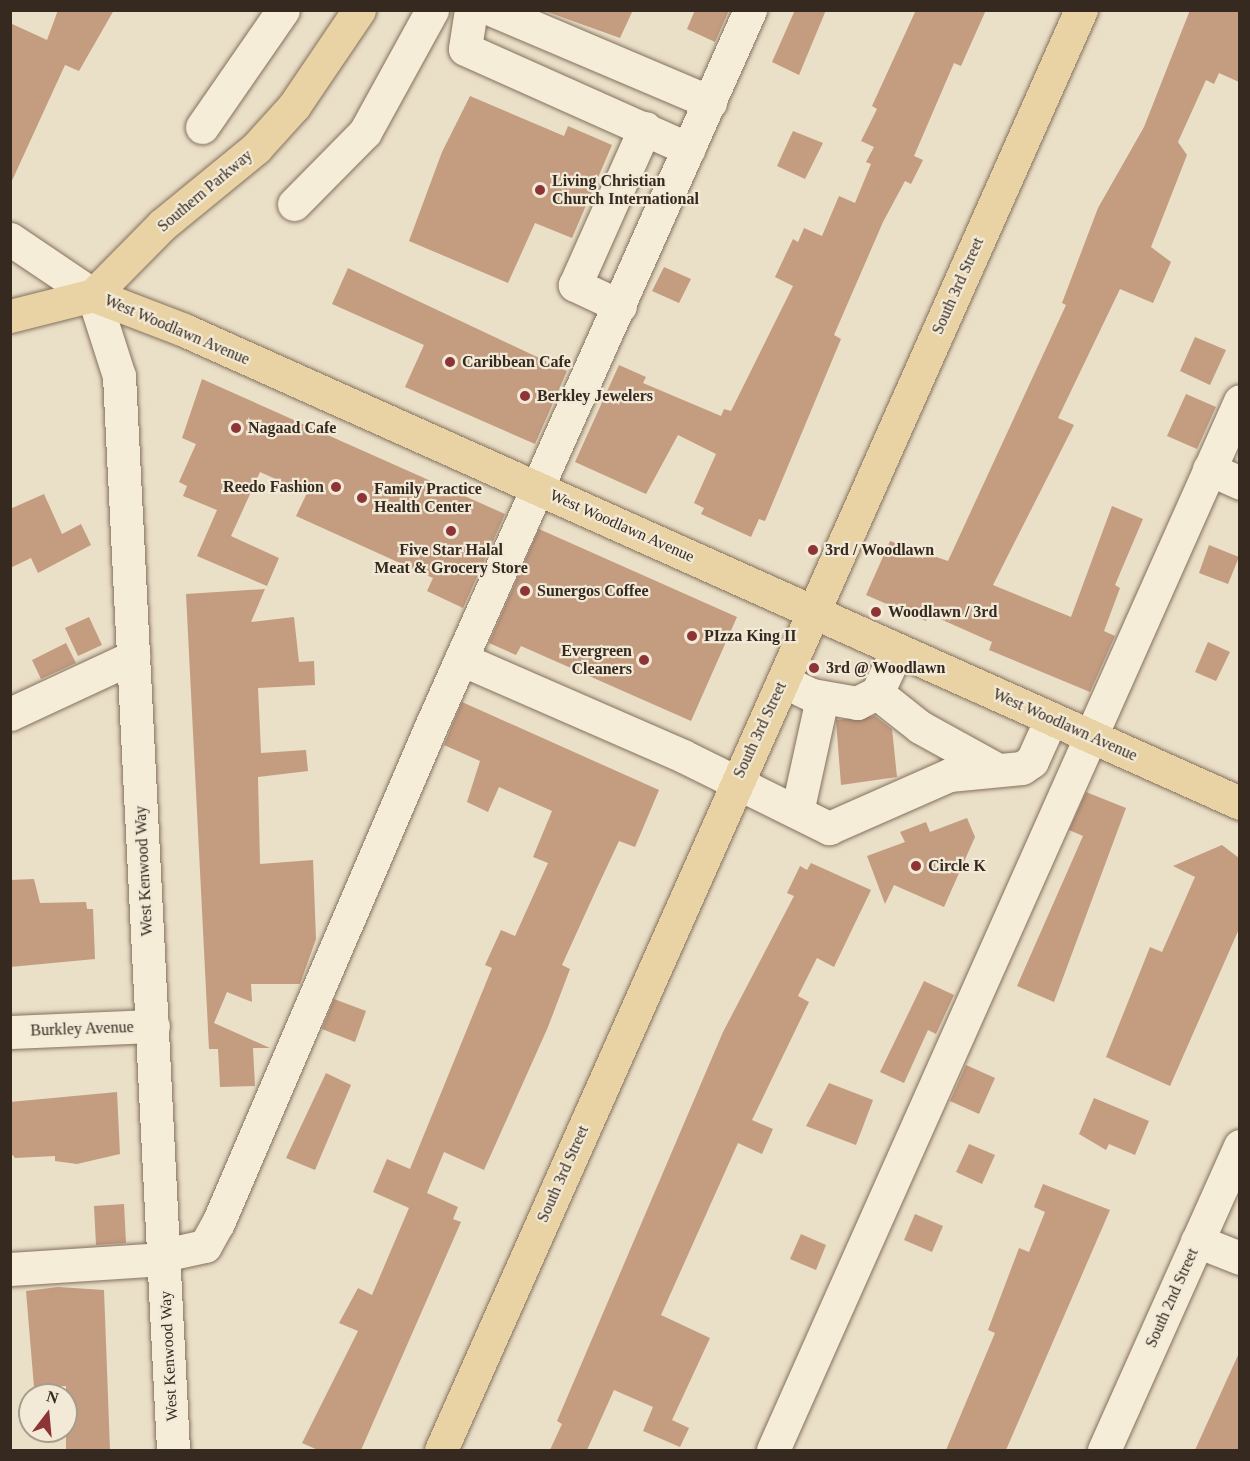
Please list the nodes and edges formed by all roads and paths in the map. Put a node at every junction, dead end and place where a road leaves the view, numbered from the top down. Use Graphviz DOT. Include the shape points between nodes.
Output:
graph roads {
  1 [pos="283,10"];
  2 [pos="359,10"];
  3 [pos="432,10"];
  4 [pos="471,10"];
  5 [pos="493,10"];
  6 [pos="750,10"];
  7 [pos="1081,10"];
  8 [pos="710,102"];
  9 [pos="202,127"];
  10 [pos="645,128"];
  11 [pos="689,149"];
  12 [pos="294,204"];
  13 [pos="10,239"];
  14 [pos="93,295"];
  15 [pos="620,306"];
  16 [pos="10,316"];
  17 [pos="1239,401"];
  18 [pos="1209,469"];
  19 [pos="1239,483"];
  20 [pos="538,488"];
  21 [pos="814,612"];
  22 [pos="897,650"];
  23 [pos="133,657"];
  24 [pos="461,658"];
  25 [pos="783,681"];
  26 [pos="877,693"];
  27 [pos="822,698"];
  28 [pos="10,714"];
  29 [pos="1052,719"];
  30 [pos="1091,736"];
  31 [pos="998,770"];
  32 [pos="736,782"];
  33 [pos="1239,802"];
  34 [pos="797,812"];
  35 [pos="153,1026"];
  36 [pos="10,1032"];
  37 [pos="1239,1146"];
  38 [pos="1197,1241"];
  39 [pos="164,1257"];
  40 [pos="1239,1258"];
  41 [pos="10,1269"];
  42 [pos="173,1450"];
  43 [pos="441,1450"];
  44 [pos="773,1450"];
  45 [pos="1104,1450"];
  1 -- 9 [label="street"];
  2 -- 14 [label="main road, Southern Parkway" via="294,106 256,148 162,225"];
  3 -- 12 [label="street" via="365,132"];
  4 -- 10 [label="street" via="465,49"];
  5 -- 8 [label="street"];
  6 -- 8 [label="street"];
  7 -- 21 [label="main road, South 3rd Street"];
  8 -- 11 [label="street"];
  10 -- 11 [label="street"];
  10 -- 15 [label="street" via="575,285"];
  11 -- 15 [label="street"];
  13 -- 14 [label="street, West Woodlawn Avenue"];
  14 -- 16 [label="main road"];
  14 -- 20 [label="main road, West Woodlawn Avenue"];
  14 -- 23 [label="street, West Kenwood Way" via="118,375"];
  15 -- 20 [label="street"];
  17 -- 18 [label="street"];
  18 -- 19 [label="street"];
  18 -- 30 [label="street"];
  20 -- 21 [label="main road, West Woodlawn Avenue"];
  20 -- 24 [label="street"];
  21 -- 22 [label="main road, West Woodlawn Avenue"];
  21 -- 25 [label="main road, South 3rd Street"];
  22 -- 26 [label="street"];
  22 -- 29 [label="main road, West Woodlawn Avenue"];
  23 -- 28 [label="street"];
  23 -- 35 [label="street, West Kenwood Way"];
  24 -- 32 [label="street"];
  24 -- 39 [label="street" via="218,1223 205,1246"];
  25 -- 27 [label="street"];
  25 -- 32 [label="main road, South 3rd Street"];
  26 -- 27 [label="street" via="857,703"];
  26 -- 31 [label="street" via="920,727"];
  27 -- 34 [label="street"];
  29 -- 30 [label="main road, West Woodlawn Avenue"];
  29 -- 31 [label="street" via="1032,761"];
  30 -- 33 [label="main road, West Woodlawn Avenue"];
  30 -- 44 [label="street"];
  31 -- 34 [label="street" via="919,785 830,828"];
  32 -- 34 [label="street"];
  32 -- 43 [label="main road, South 3rd Street"];
  35 -- 36 [label="street, Burkley Avenue"];
  35 -- 39 [label="street, West Kenwood Way"];
  37 -- 38 [label="street, South 2nd Street"];
  38 -- 40 [label="street"];
  38 -- 45 [label="street, South 2nd Street"];
  39 -- 41 [label="street"];
  39 -- 42 [label="street, West Kenwood Way"];
}
